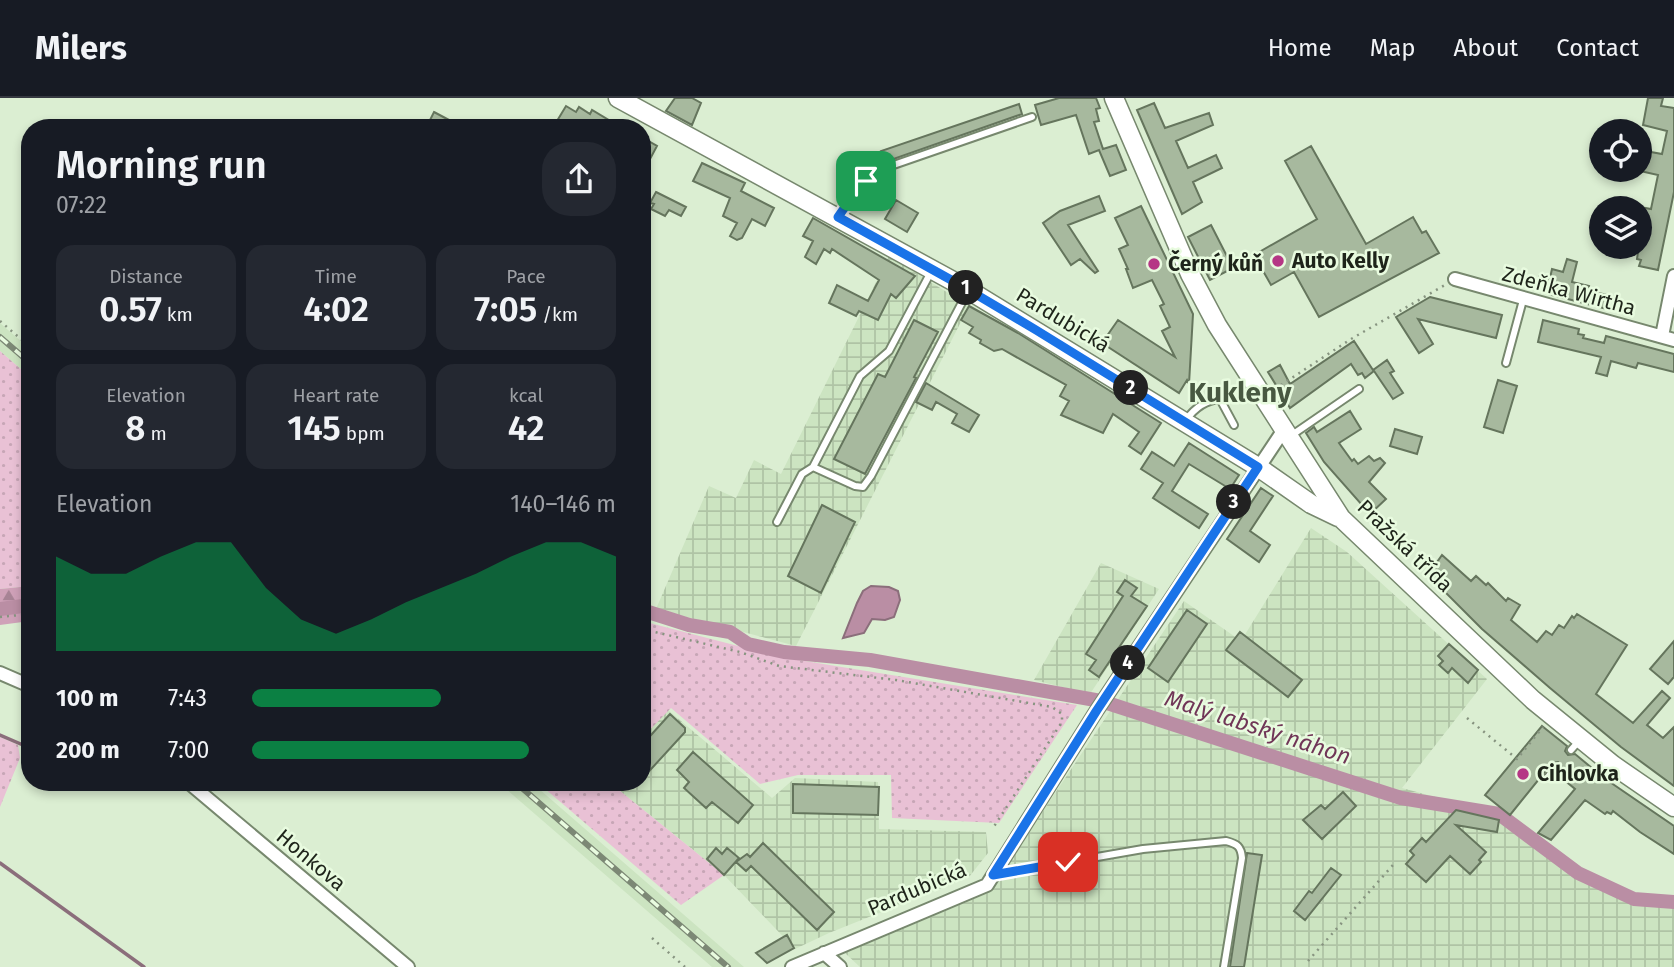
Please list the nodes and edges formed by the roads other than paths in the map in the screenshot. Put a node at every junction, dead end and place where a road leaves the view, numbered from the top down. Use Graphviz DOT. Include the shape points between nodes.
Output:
graph roads {
  1 [pos="618,98"];
  2 [pos="1114,98"];
  3 [pos="1032,117"];
  4 [pos="838,217"];
  5 [pos="932,269"];
  6 [pos="1674,276"];
  7 [pos="1454,279"];
  8 [pos="968,289"];
  9 [pos="1523,300"];
  10 [pos="1668,338"];
  11 [pos="1506,363"];
  12 [pos="1359,389"];
  13 [pos="1185,421"];
  14 [pos="1234,425"];
  15 [pos="1285,434"];
  16 [pos="813,467"];
  17 [pos="1258,467"];
  18 [pos="1341,519"];
  19 [pos="778,522"];
  20 [pos="0,673"];
  21 [pos="21,682"];
  22 [pos="1556,767"];
  23 [pos="1548,777"];
  24 [pos="199,791"];
  25 [pos="1674,807"];
  26 [pos="993,875"];
  27 [pos="824,953"];
  28 [pos="408,967"];
  29 [pos="792,967"];
  30 [pos="840,967"];
  31 [pos="1224,967"];
  1 -- 4 [label="street, Pardubická"];
  2 -- 15 [label="street, Pražská třída" via="1190,274"];
  3 -- 4 [label="lane" via="882,169 859,187"];
  4 -- 5 [label="street, Pardubická"];
  5 -- 8 [label="street, Pardubická"];
  5 -- 16 [label="lane" via="889,351 860,376"];
  6 -- 10 [label="street"];
  7 -- 9 [label="street, Zdeňka Wirtha"];
  8 -- 13 [label="street, Pardubická"];
  8 -- 16 [label="lane" via="863,487"];
  9 -- 10 [label="street, Zdeňka Wirtha"];
  9 -- 11 [label="lane"];
  12 -- 15 [label="lane"];
  13 -- 14 [label="lane" via="1191,412 1220,399"];
  13 -- 17 [label="street, Pardubická"];
  15 -- 17 [label="street, Pardubická"];
  15 -- 18 [label="street, Pražská třída"];
  16 -- 19 [label="lane" via="802,474"];
  17 -- 18 [label="street, Pardubická"];
  17 -- 26 [label="street, Pardubická"];
  18 -- 25 [label="street, Pražská třída" via="1576,745"];
  20 -- 21 [label="street"];
  22 -- 23 [label="lane"];
  24 -- 28 [label="street, Honkova"];
  26 -- 27 [label="street, Pardubická" via="987,885"];
  26 -- 31 [label="lane" via="1143,849 1226,841 1236,844 1242,849 1242,858"];
  27 -- 29 [label="street, Pardubická"];
  27 -- 30 [label="street"];
}
